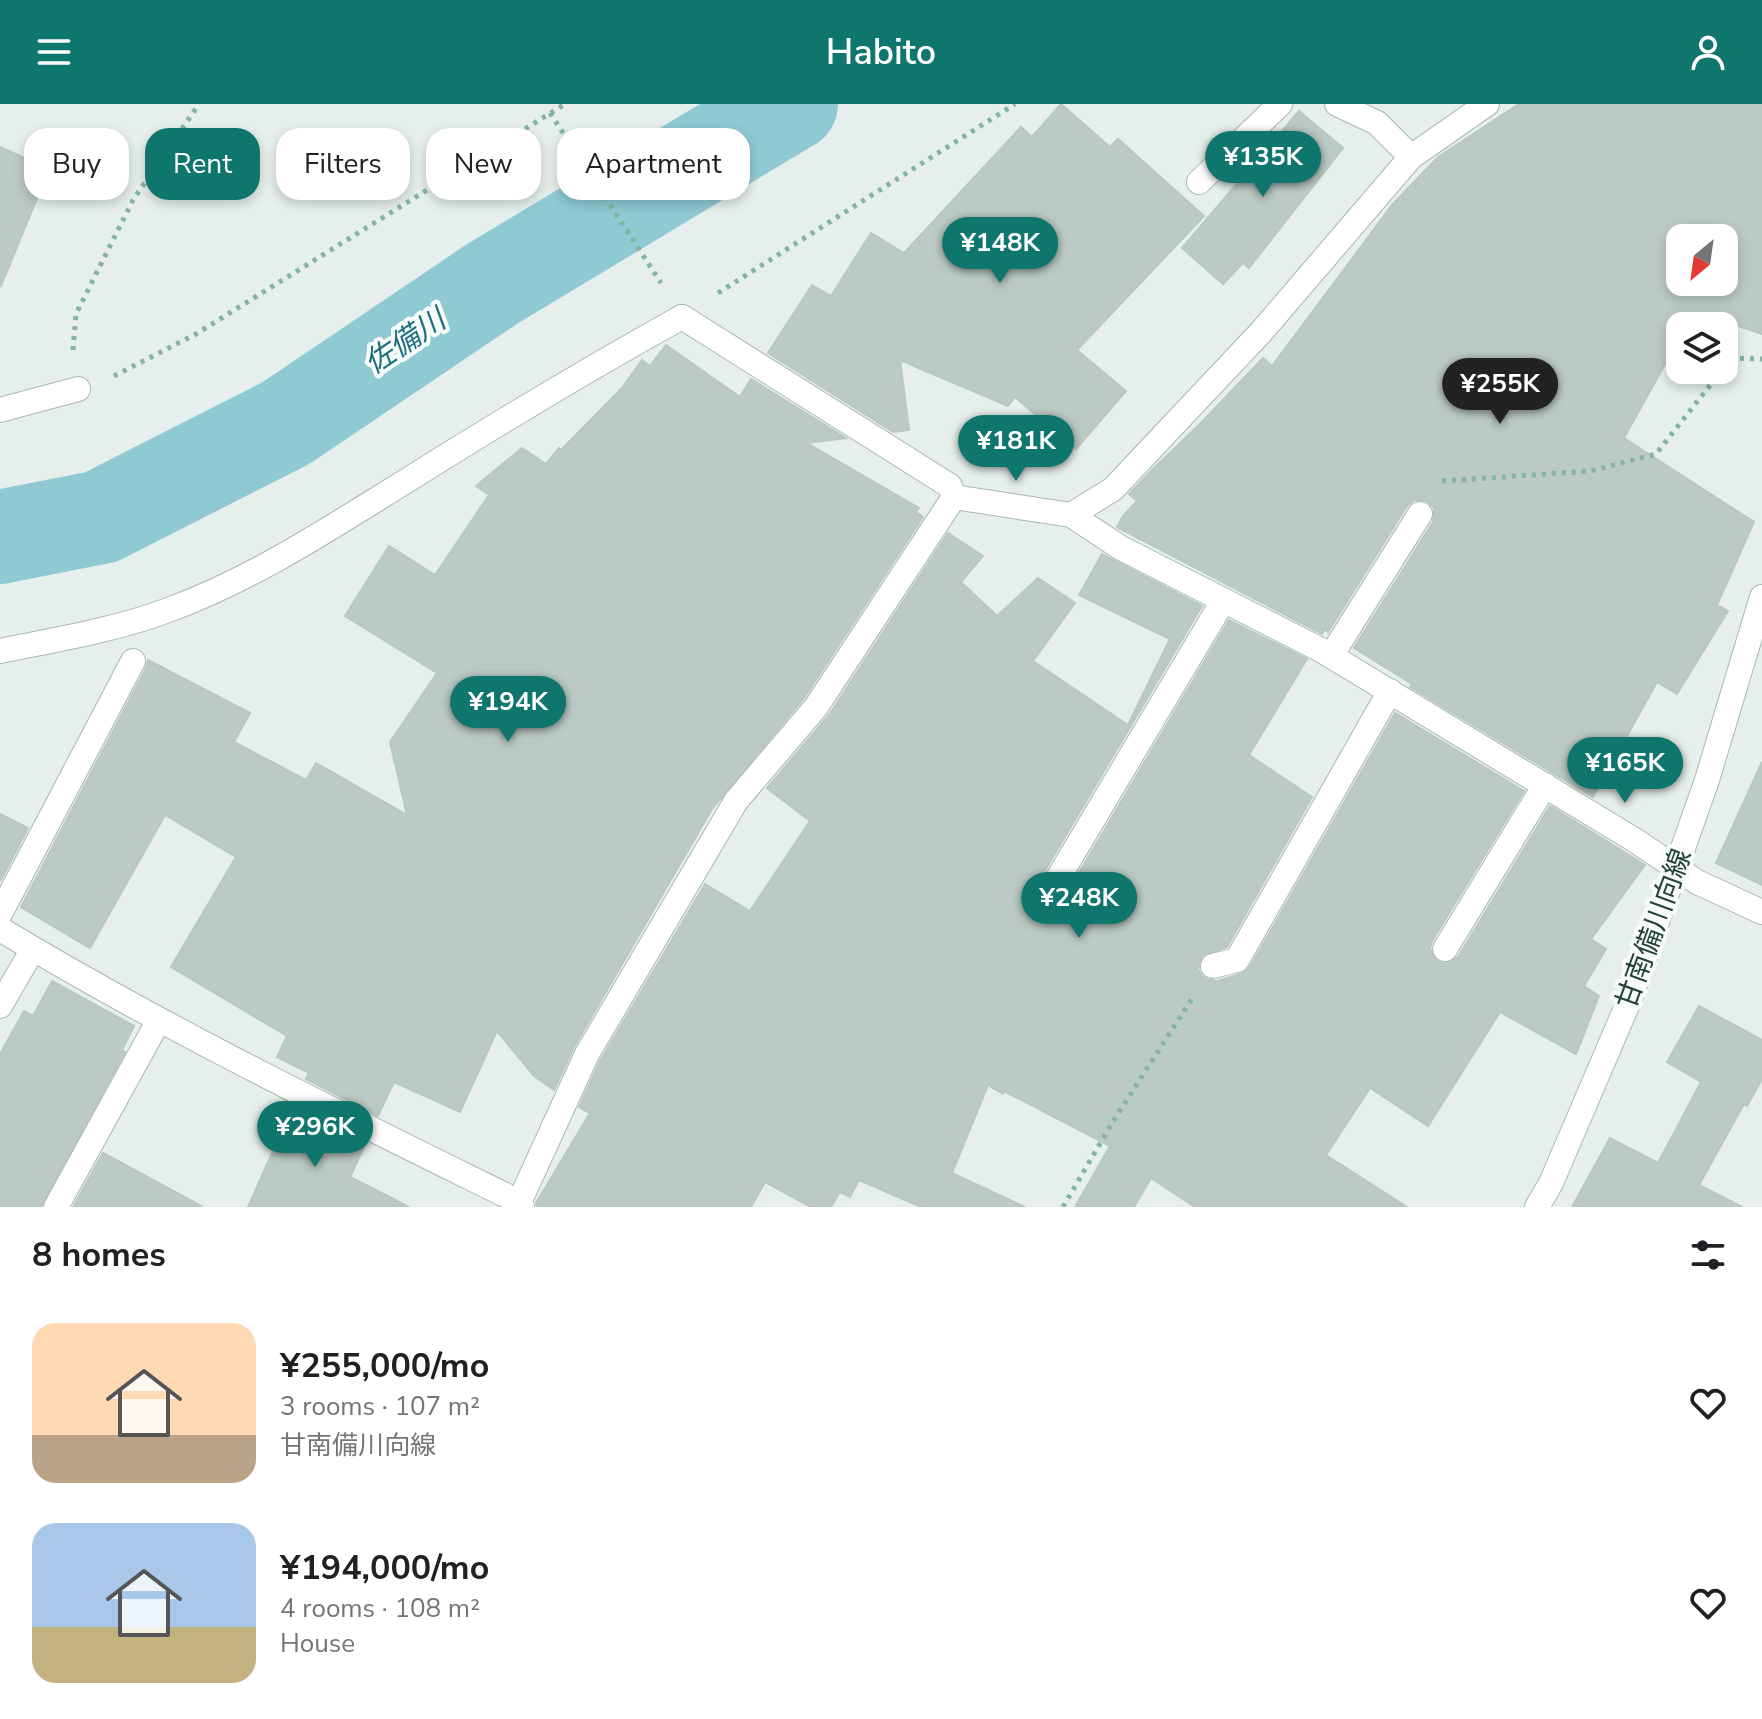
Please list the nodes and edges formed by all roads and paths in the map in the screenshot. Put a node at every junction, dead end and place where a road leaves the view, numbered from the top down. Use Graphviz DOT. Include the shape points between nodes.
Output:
graph roads {
  1 [pos="199,104"];
  2 [pos="565,104"];
  3 [pos="1015,104"];
  4 [pos="1280,104"];
  5 [pos="1337,104"];
  6 [pos="1487,104"];
  7 [pos="550,113"];
  8 [pos="1411,157"];
  9 [pos="1199,182"];
  10 [pos="668,294"];
  11 [pos="682,317"];
  12 [pos="1738,358"];
  13 [pos="1762,359"];
  14 [pos="1711,384"];
  15 [pos="78,389"];
  16 [pos="0,410"];
  17 [pos="954,497"];
  18 [pos="1420,514"];
  19 [pos="1071,515"];
  20 [pos="1762,597"];
  21 [pos="1223,601"];
  22 [pos="0,651"];
  23 [pos="1331,656"];
  24 [pos="133,661"];
  25 [pos="1390,691"];
  26 [pos="1545,785"];
  27 [pos="1676,868"];
  28 [pos="1057,880"];
  29 [pos="1762,912"];
  30 [pos="0,914"];
  31 [pos="0,929"];
  32 [pos="33,949"];
  33 [pos="1445,949"];
  34 [pos="1213,966"];
  35 [pos="0,1006"];
  36 [pos="159,1020"];
  37 [pos="519,1206"];
  38 [pos="56,1207"];
  39 [pos="1063,1207"];
  40 [pos="1537,1207"];
  1 -- 15 [label="path" via="133,200 76,314 72,358"];
  2 -- 7 [label="path"];
  3 -- 11 [label="path"];
  4 -- 9 [label="street"];
  5 -- 8 [label="street" via="1377,123"];
  6 -- 8 [label="street"];
  7 -- 10 [label="path"];
  7 -- 15 [label="path" via="196,334 119,375"];
  8 -- 19 [label="street" via="1262,331 1113,489"];
  11 -- 17 [label="street" via="950,486"];
  11 -- 22 [label="street" via="242,578 170,610"];
  12 -- 13 [label="path"];
  14 -- 18 [label="path" via="1656,454 1590,471 1439,481"];
  15 -- 16 [label="street"];
  17 -- 19 [label="street"];
  17 -- 37 [label="street" via="816,707 736,801 587,1054"];
  18 -- 23 [label="street"];
  19 -- 21 [label="street" via="1121,548"];
  20 -- 27 [label="street, 甘南備川向線"];
  21 -- 23 [label="street"];
  21 -- 28 [label="street"];
  23 -- 25 [label="street"];
  24 -- 30 [label="street"];
  25 -- 26 [label="street"];
  25 -- 34 [label="street" via="1237,960"];
  26 -- 27 [label="street"];
  26 -- 33 [label="street"];
  27 -- 29 [label="street"];
  27 -- 40 [label="street, 甘南備川向線" via="1629,1001"];
  31 -- 32 [label="street"];
  32 -- 35 [label="street"];
  32 -- 36 [label="street"];
  34 -- 39 [label="path"];
  36 -- 37 [label="street"];
  36 -- 38 [label="street"];
}
